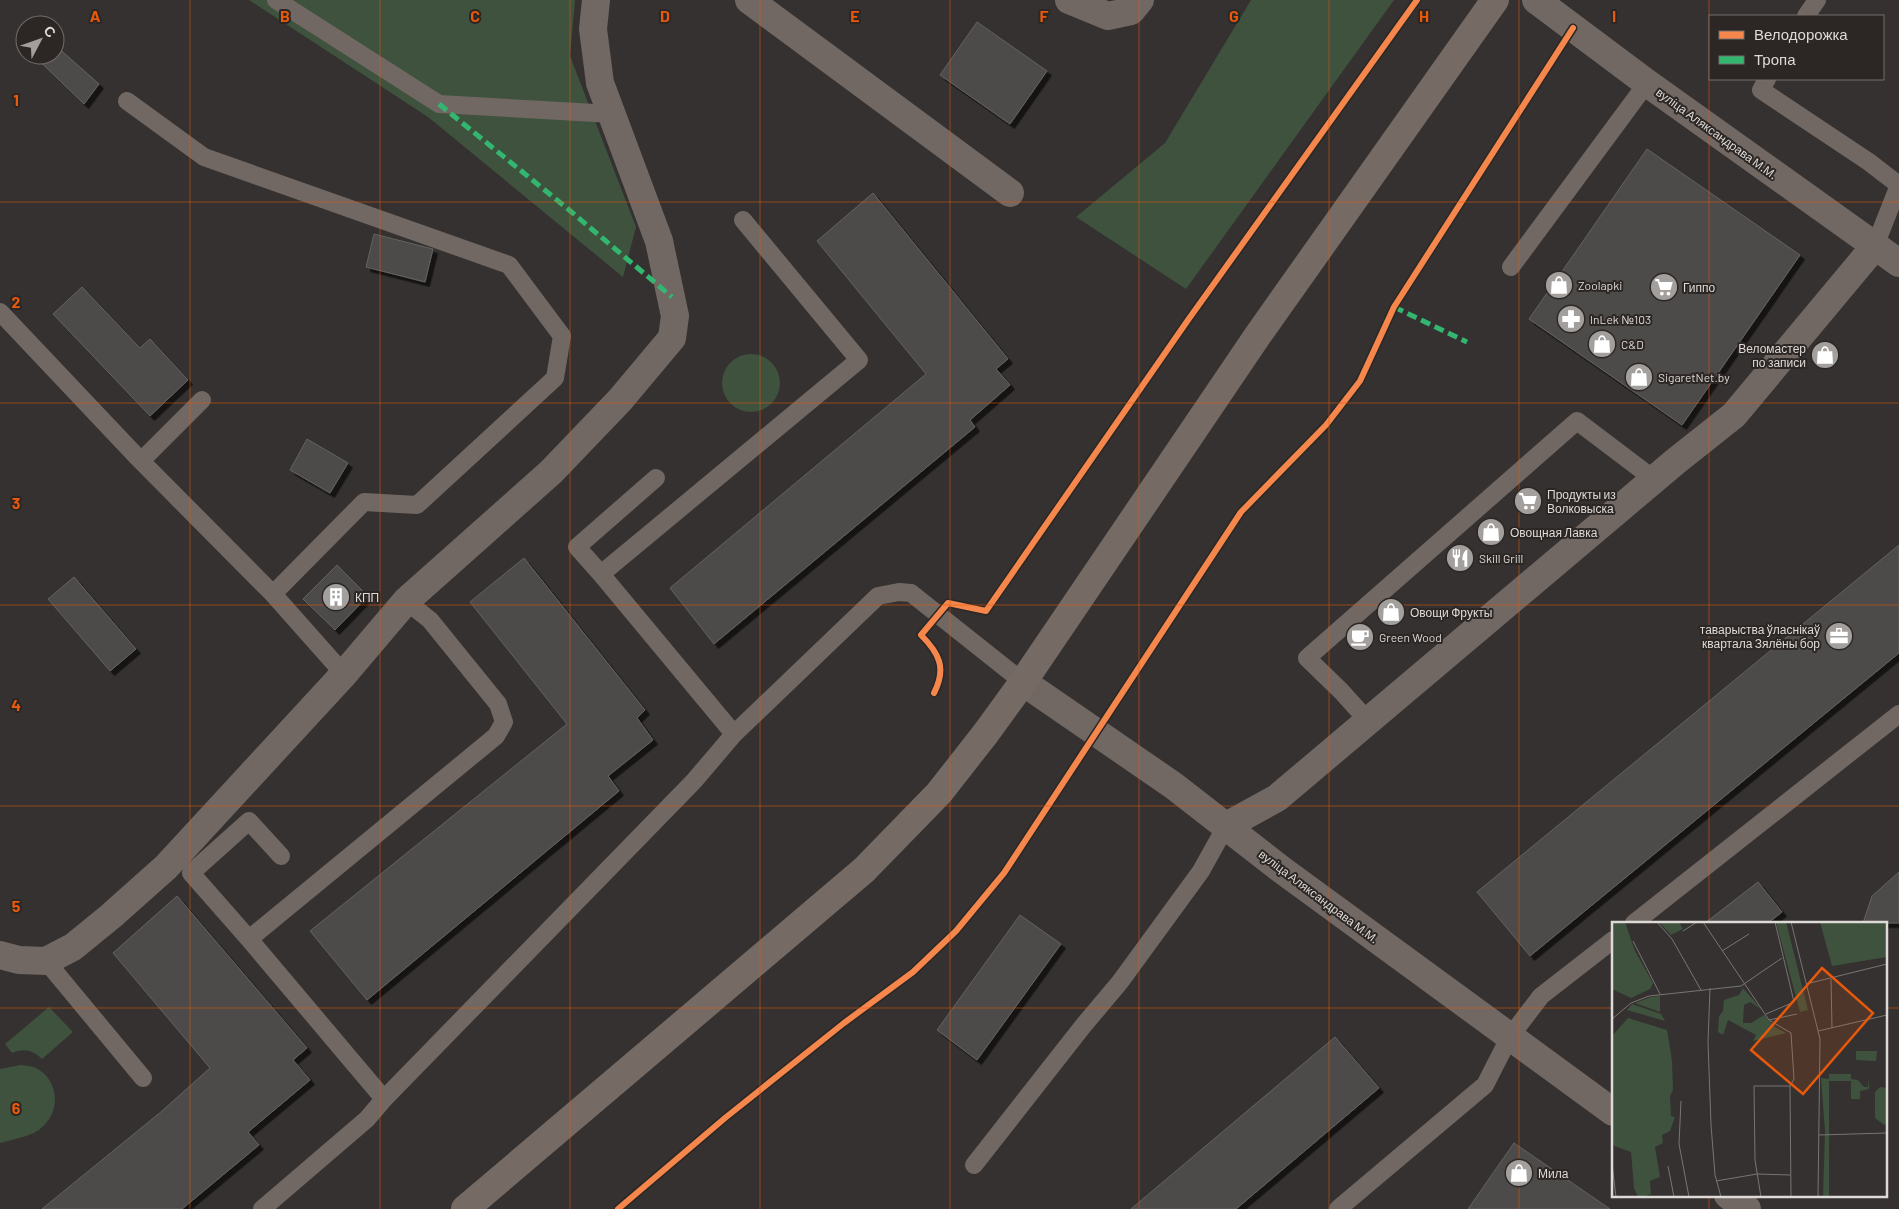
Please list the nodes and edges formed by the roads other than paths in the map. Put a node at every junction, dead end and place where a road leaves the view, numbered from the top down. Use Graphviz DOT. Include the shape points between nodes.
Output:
graph roads {
  1 [pos="276,0"];
  2 [pos="596,0"];
  3 [pos="749,0"];
  4 [pos="1140,0"];
  5 [pos="1495,0"];
  6 [pos="1536,0"];
  7 [pos="1817,0"];
  8 [pos="1071,1"];
  9 [pos="1807,15"];
  10 [pos="1766,80"];
  11 [pos="1647,83"];
  12 [pos="127,101"];
  13 [pos="612,114"];
  14 [pos="1899,185"];
  15 [pos="1010,193"];
  16 [pos="743,220"];
  17 [pos="1875,246"];
  18 [pos="1899,263"];
  19 [pos="1511,268"];
  20 [pos="0,312"];
  21 [pos="202,400"];
  22 [pos="141,461"];
  23 [pos="656,478"];
  24 [pos="1655,480"];
  25 [pos="601,574"];
  26 [pos="273,594"];
  27 [pos="406,601"];
  28 [pos="344,674"];
  29 [pos="1023,682"];
  30 [pos="1899,714"];
  31 [pos="1369,722"];
  32 [pos="734,734"];
  33 [pos="1226,826"];
  34 [pos="281,856"];
  35 [pos="1635,922"];
  36 [pos="249,939"];
  37 [pos="1612,941"];
  38 [pos="0,955"];
  39 [pos="46,961"];
  40 [pos="1509,1038"];
  41 [pos="143,1078"];
  42 [pos="384,1099"];
  43 [pos="1612,1111"];
  44 [pos="974,1165"];
  45 [pos="1729,1196"];
  46 [pos="262,1209"];
  47 [pos="465,1209"];
  48 [pos="1338,1209"];
  49 [pos="1747,1209"];
  1 -- 13 [label="lane" via="439,104"];
  2 -- 13 [label="street" via="593,29 600,83"];
  3 -- 15 [label="street"];
  4 -- 8 [label="street" via="1131,11 1108,16"];
  5 -- 29 [label="main road" via="1258,335"];
  6 -- 11 [label="street, вуліца Аляксандрава М.М."];
  7 -- 9 [label="lane"];
  10 -- 14 [label="lane" via="1761,90"];
  11 -- 17 [label="street, вуліца Аляксандрава М.М."];
  11 -- 19 [label="lane"];
  12 -- 26 [label="lane" via="204,157 509,265 562,336 555,378 416,505 364,502"];
  13 -- 27 [label="street" via="659,241 675,316 672,338 620,400 551,472"];
  14 -- 17 [label="lane"];
  16 -- 25 [label="lane" via="859,360"];
  17 -- 18 [label="street, вуліца Аляксандрава М.М."];
  17 -- 24 [label="street" via="1734,415"];
  20 -- 22 [label="lane"];
  21 -- 22 [label="lane"];
  22 -- 26 [label="lane"];
  23 -- 25 [label="lane" via="578,547"];
  24 -- 31 [label="street"];
  24 -- 31 [label="lane" via="1577,421 1307,658"];
  25 -- 32 [label="lane"];
  26 -- 28 [label="lane"];
  27 -- 28 [label="street"];
  27 -- 36 [label="lane" via="430,620 498,704 504,722 496,736"];
  28 -- 39 [label="street" via="166,867 73,946"];
  29 -- 32 [label="lane" via="911,593 899,592 878,596"];
  29 -- 33 [label="street, вуліца Аляксандрава М.М." via="1174,786"];
  29 -- 47 [label="main road" via="939,793 864,870"];
  30 -- 35 [label="lane"];
  31 -- 33 [label="street" via="1277,798"];
  32 -- 42 [label="lane" via="694,782"];
  33 -- 40 [label="street, вуліца Аляксандрава М.М."];
  33 -- 44 [label="lane" via="1201,871 1120,982"];
  34 -- 36 [label="lane" via="250,821 191,873"];
  36 -- 42 [label="lane"];
  37 -- 40 [label="lane" via="1541,996"];
  38 -- 39 [label="street" via="19,960"];
  39 -- 41 [label="lane"];
  40 -- 43 [label="street, вуліца Аляксандрава М.М."];
  40 -- 48 [label="lane" via="1485,1085"];
  42 -- 46 [label="lane" via="367,1119"];
  45 -- 49 [label="street"];
}
